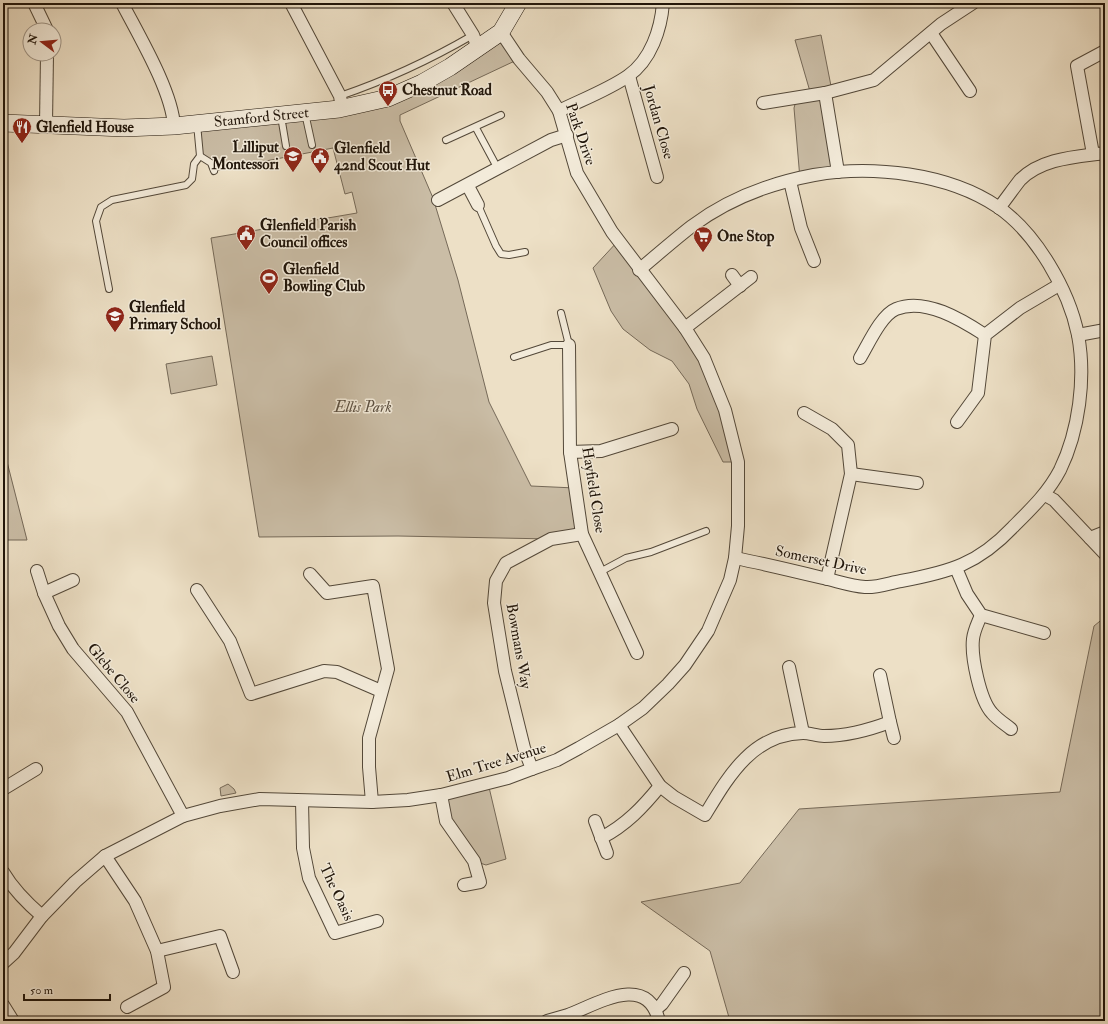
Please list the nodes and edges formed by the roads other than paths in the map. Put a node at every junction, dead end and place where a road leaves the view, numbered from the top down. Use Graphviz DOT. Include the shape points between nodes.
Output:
graph roads {
  1 [pos="34,3"];
  2 [pos="122,3"];
  3 [pos="290,3"];
  4 [pos="453,3"];
  5 [pos="518,3"];
  6 [pos="663,3"];
  7 [pos="973,3"];
  8 [pos="43,22"];
  9 [pos="501,32"];
  10 [pos="931,33"];
  11 [pos="476,42"];
  12 [pos="1105,51"];
  13 [pos="47,62"];
  14 [pos="629,76"];
  15 [pos="970,91"];
  16 [pos="825,93"];
  17 [pos="341,102"];
  18 [pos="763,103"];
  19 [pos="560,111"];
  20 [pos="305,112"];
  21 [pos="281,115"];
  22 [pos="501,115"];
  23 [pos="3,123"];
  24 [pos="46,124"];
  25 [pos="196,124"];
  26 [pos="174,126"];
  27 [pos="476,128"];
  28 [pos="566,135"];
  29 [pos="446,140"];
  30 [pos="312,145"];
  31 [pos="286,146"];
  32 [pos="1099,153"];
  33 [pos="200,156"];
  34 [pos="498,169"];
  35 [pos="214,171"];
  36 [pos="838,172"];
  37 [pos="658,177"];
  38 [pos="790,181"];
  39 [pos="468,186"];
  40 [pos="438,200"];
  41 [pos="478,205"];
  42 [pos="999,208"];
  43 [pos="524,252"];
  44 [pos="814,261"];
  45 [pos="639,270"];
  46 [pos="732,275"];
  47 [pos="751,277"];
  48 [pos="1059,285"];
  49 [pos="740,286"];
  50 [pos="109,289"];
  51 [pos="561,313"];
  52 [pos="685,328"];
  53 [pos="1105,330"];
  54 [pos="985,334"];
  55 [pos="1078,335"];
  56 [pos="569,345"];
  57 [pos="514,357"];
  58 [pos="860,358"];
  59 [pos="804,414"];
  60 [pos="957,422"];
  61 [pos="672,430"];
  62 [pos="570,452"];
  63 [pos="851,474"];
  64 [pos="917,483"];
  65 [pos="1045,495"];
  66 [pos="706,531"];
  67 [pos="1105,532"];
  68 [pos="582,534"];
  69 [pos="1090,538"];
  70 [pos="1105,554"];
  71 [pos="735,558"];
  72 [pos="956,568"];
  73 [pos="37,572"];
  74 [pos="600,572"];
  75 [pos="310,574"];
  76 [pos="827,579"];
  77 [pos="73,580"];
  78 [pos="197,590"];
  79 [pos="44,593"];
  80 [pos="981,615"];
  81 [pos="1044,633"];
  82 [pos="637,653"];
  83 [pos="789,667"];
  84 [pos="880,675"];
  85 [pos="381,691"];
  86 [pos="890,722"];
  87 [pos="619,725"];
  88 [pos="1011,729"];
  89 [pos="803,733"];
  90 [pos="894,738"];
  91 [pos="36,769"];
  92 [pos="532,769"];
  93 [pos="660,786"];
  94 [pos="3,788"];
  95 [pos="441,795"];
  96 [pos="302,801"];
  97 [pos="372,802"];
  98 [pos="183,816"];
  99 [pos="595,821"];
  100 [pos="602,838"];
  101 [pos="607,853"];
  102 [pos="105,856"];
  103 [pos="3,872"];
  104 [pos="464,885"];
  105 [pos="42,916"];
  106 [pos="377,921"];
  107 [pos="157,951"];
  108 [pos="3,963"];
  109 [pos="233,972"];
  110 [pos="684,974"];
  111 [pos="3,1005"];
  112 [pos="127,1008"];
  113 [pos="658,1015"];
  114 [pos="13,1021"];
  115 [pos="547,1021"];
  1 -- 8 [label="street"];
  2 -- 26 [label="street" via="165,90"];
  3 -- 17 [label="street"];
  4 -- 11 [label="street"];
  5 -- 9 [label="street"];
  6 -- 14 [label="street" via="655,39 644,59"];
  7 -- 10 [label="street"];
  9 -- 11 [label="street, Stamford Street"];
  9 -- 19 [label="street, Park Drive" via="516,56"];
  10 -- 15 [label="street"];
  10 -- 16 [label="street" via="874,80"];
  11 -- 17 [label="street, Stamford Street" via="422,83 395,95"];
  12 -- 32 [label="street" via="1077,66"];
  13 -- 24 [label="street"];
  14 -- 19 [label="street"];
  14 -- 37 [label="street, Jordan Close"];
  16 -- 18 [label="street"];
  16 -- 36 [label="street"];
  17 -- 20 [label="street, Stamford Street"];
  19 -- 28 [label="street, Park Drive"];
  20 -- 21 [label="street, Stamford Street"];
  20 -- 30 [label="lane"];
  21 -- 25 [label="street, Stamford Street"];
  21 -- 31 [label="lane"];
  22 -- 27 [label="lane"];
  23 -- 24 [label="street, Stamford Street"];
  24 -- 26 [label="street, Stamford Street" via="124,128"];
  25 -- 26 [label="street, Stamford Street"];
  25 -- 33 [label="lane"];
  27 -- 29 [label="lane"];
  27 -- 34 [label="lane"];
  28 -- 34 [label="street"];
  28 -- 45 [label="street, Park Drive" via="577,173 612,232"];
  32 -- 42 [label="street" via="1053,161 1034,170 1021,180"];
  33 -- 35 [label="lane" via="211,163"];
  33 -- 50 [label="lane" via="194,164 192,179 186,185 112,200 101,207 96,221"];
  34 -- 39 [label="street"];
  36 -- 38 [label="street, Somerset Drive"];
  36 -- 42 [label="street, Somerset Drive" via="888,172 949,184 977,194"];
  38 -- 44 [label="street" via="801,228"];
  38 -- 45 [label="street, Somerset Drive" via="742,198 717,211 693,226"];
  39 -- 40 [label="street"];
  39 -- 41 [label="street"];
  41 -- 43 [label="lane" via="501,254 509,256"];
  42 -- 48 [label="street, Somerset Drive" via="1014,220 1041,252"];
  45 -- 52 [label="street, Elm Tree Avenue"];
  46 -- 49 [label="street"];
  47 -- 49 [label="street"];
  48 -- 54 [label="street" via="1020,308"];
  48 -- 55 [label="street, Somerset Drive"];
  49 -- 52 [label="street"];
  51 -- 56 [label="lane"];
  52 -- 71 [label="street, Elm Tree Avenue" via="708,364 725,410 738,462"];
  53 -- 55 [label="street"];
  54 -- 58 [label="street" via="954,316 918,306 896,309 881,323"];
  54 -- 60 [label="street" via="978,393"];
  55 -- 65 [label="street, Somerset Drive" via="1080,390 1072,441 1060,470"];
  56 -- 57 [label="lane" via="551,345"];
  56 -- 62 [label="street, Hayfield Close"];
  59 -- 63 [label="street" via="832,429 848,445"];
  61 -- 62 [label="street" via="601,451"];
  62 -- 68 [label="street, Hayfield Close"];
  63 -- 64 [label="street"];
  63 -- 76 [label="street"];
  65 -- 69 [label="street" via="1054,500"];
  65 -- 72 [label="street, Somerset Drive" via="997,544"];
  66 -- 74 [label="lane" via="651,552 626,558"];
  67 -- 69 [label="street"];
  68 -- 74 [label="street, Hayfield Close"];
  68 -- 92 [label="street, Bowmans Way" via="551,539 506,563 496,581 494,603 505,671 524,748"];
  69 -- 70 [label="street"];
  71 -- 76 [label="street, Somerset Drive"];
  71 -- 87 [label="street, Elm Tree Avenue" via="720,605 697,649 656,696"];
  72 -- 76 [label="street, Somerset Drive" via="940,574 866,588"];
  72 -- 80 [label="street" via="967,594"];
  73 -- 79 [label="street, Glebe Close"];
  74 -- 82 [label="street, Hayfield Close"];
  75 -- 85 [label="street" via="327,592 373,586 388,669"];
  77 -- 79 [label="street"];
  78 -- 85 [label="street" via="230,641 251,694 324,671 336,672"];
  79 -- 98 [label="street, Glebe Close" via="72,649 128,712"];
  80 -- 81 [label="street"];
  80 -- 88 [label="street" via="973,641 974,658 983,696 991,712"];
  83 -- 89 [label="street"];
  84 -- 86 [label="street"];
  85 -- 97 [label="street" via="369,738"];
  86 -- 89 [label="street" via="846,734 824,736"];
  86 -- 90 [label="street"];
  87 -- 92 [label="street, Elm Tree Avenue" via="557,760"];
  87 -- 93 [label="street"];
  89 -- 93 [label="street" via="771,740 748,755 729,776 709,817"];
  91 -- 94 [label="street"];
  92 -- 95 [label="street, Elm Tree Avenue"];
  93 -- 100 [label="street" via="624,825"];
  95 -- 97 [label="street, Elm Tree Avenue"];
  95 -- 104 [label="street" via="446,821 474,861 480,882"];
  96 -- 97 [label="street, Elm Tree Avenue"];
  96 -- 98 [label="street, Elm Tree Avenue" via="260,799"];
  96 -- 106 [label="street, The Oasis" via="303,848 309,878 335,933"];
  98 -- 102 [label="street, Elm Tree Avenue"];
  99 -- 100 [label="street"];
  100 -- 101 [label="street"];
  102 -- 105 [label="street, Elm Tree Avenue"];
  102 -- 107 [label="street" via="135,901"];
  103 -- 105 [label="street" via="29,906"];
  105 -- 108 [label="street, Elm Tree Avenue" via="14,953"];
  107 -- 109 [label="street" via="220,936"];
  107 -- 112 [label="street" via="164,987"];
  110 -- 113 [label="street" via="662,1004"];
  111 -- 114 [label="street"];
  113 -- 115 [label="street" via="646,998 630,994 611,996"];
}
